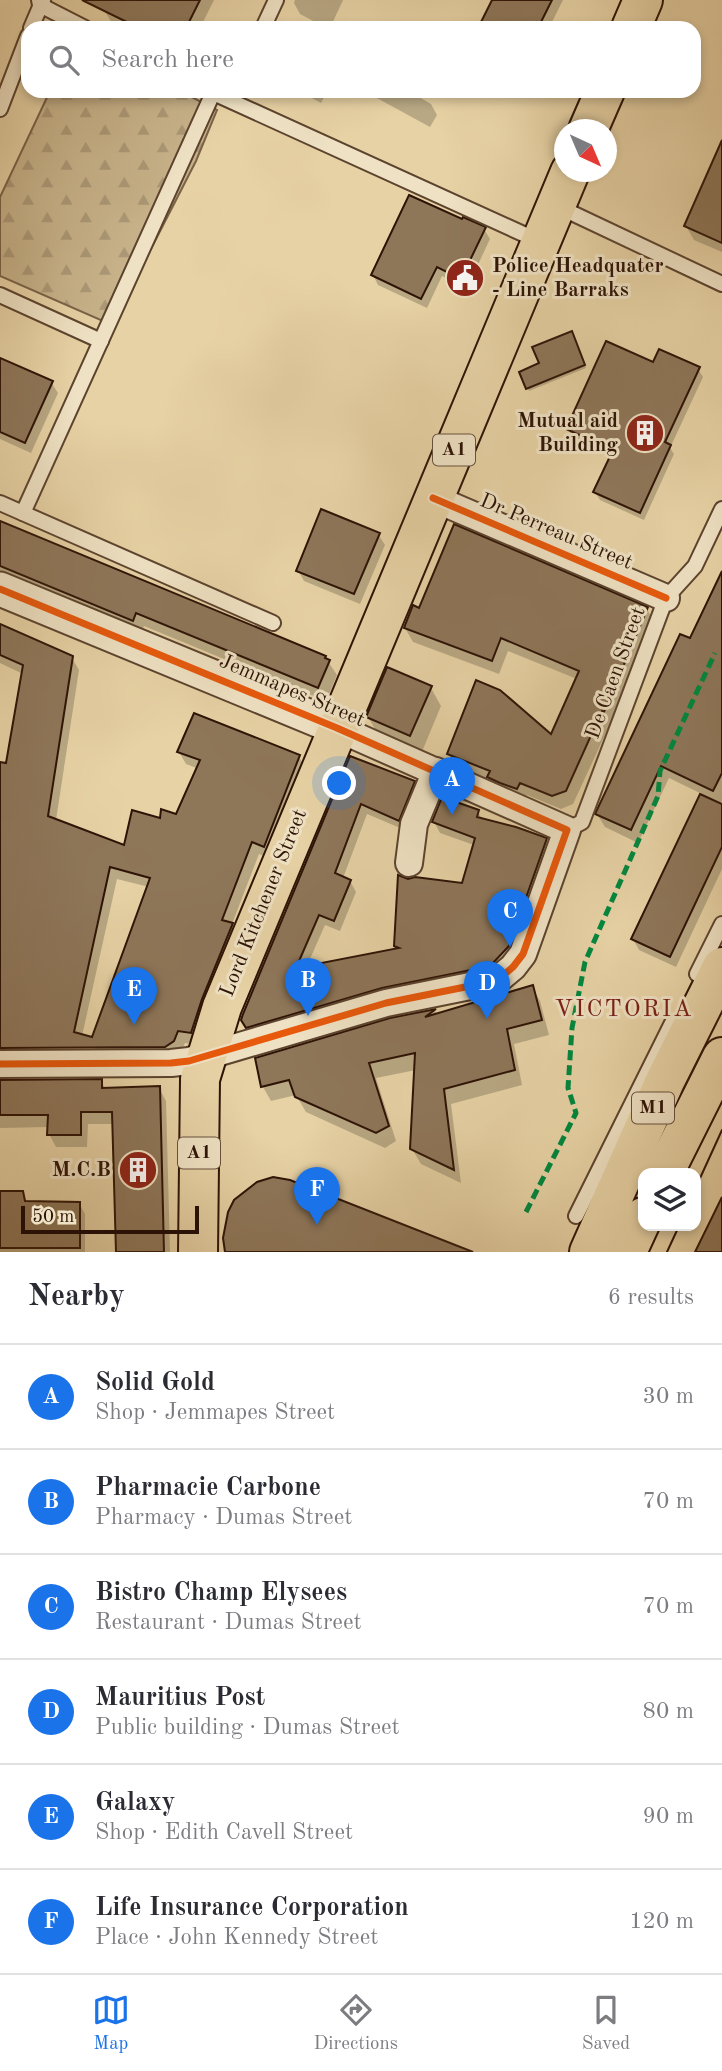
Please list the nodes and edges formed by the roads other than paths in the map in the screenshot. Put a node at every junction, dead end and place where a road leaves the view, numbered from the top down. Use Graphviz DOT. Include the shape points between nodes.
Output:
graph roads {
  1 [pos="276,0"];
  2 [pos="643,0"];
  3 [pos="40,2"];
  4 [pos="33,21"];
  5 [pos="73,21"];
  6 [pos="266,21"];
  7 [pos="634,21"];
  8 [pos="21,54"];
  9 [pos="208,98"];
  10 [pos="236,98"];
  11 [pos="602,98"];
  12 [pos="0,108"];
  13 [pos="593,119"];
  14 [pos="563,189"];
  15 [pos="542,243"];
  16 [pos="722,284"];
  17 [pos="0,295"];
  18 [pos="101,341"];
  19 [pos="433,498"];
  20 [pos="0,503"];
  21 [pos="722,509"];
  22 [pos="23,513"];
  23 [pos="0,589"];
  24 [pos="666,598"];
  25 [pos="273,623"];
  26 [pos="337,727"];
  27 [pos="436,771"];
  28 [pos="575,826"];
  29 [pos="409,863"];
  30 [pos="722,924"];
  31 [pos="707,976"];
  32 [pos="679,1009"];
  33 [pos="207,1056"];
  34 [pos="722,1057"];
  35 [pos="0,1064"];
  36 [pos="666,1168"];
  37 [pos="576,1216"];
  38 [pos="638,1228"];
  39 [pos="198,1252"];
  40 [pos="589,1252"];
  41 [pos="627,1252"];
  1 -- 6 [label="lane"];
  2 -- 7 [label="main road"];
  3 -- 4 [label="lane"];
  3 -- 5 [label="lane"];
  8 -- 12 [label="lane"];
  9 -- 18 [label="lane"];
  10 -- 15 [label="lane"];
  11 -- 13 [label="main road"];
  14 -- 15 [label="main road, Lord Kitchener Street / A1"];
  14 -- 16 [label="lane"];
  15 -- 19 [label="main road, Lord Kitchener Street / A1"];
  17 -- 18 [label="lane"];
  18 -- 22 [label="lane"];
  19 -- 24 [label="street, Dr Perreau Street"];
  19 -- 26 [label="main road, Lord Kitchener Street / A1"];
  20 -- 22 [label="lane"];
  21 -- 24 [label="lane, De Caen Street" via="695,566"];
  22 -- 25 [label="lane"];
  23 -- 26 [label="street, Jemmapes Street"];
  24 -- 28 [label="lane, De Caen Street"];
  26 -- 27 [label="street, Jemmapes Street"];
  26 -- 33 [label="main road, Lord Kitchener Street / A1" via="222,1007"];
  27 -- 28 [label="street, Jemmapes Street"];
  27 -- 29 [label="street" via="414,824"];
  28 -- 33 [label="street" via="523,954 501,977 386,1003"];
  30 -- 31 [label="lane"];
  31 -- 40 [label="main road, M1"];
  32 -- 37 [label="lane"];
  33 -- 35 [label="street" via="171,1063"];
  33 -- 39 [label="main road, A1" via="200,1079"];
  34 -- 36 [label="main road, M1"];
  38 -- 41 [label="main road"];
}
